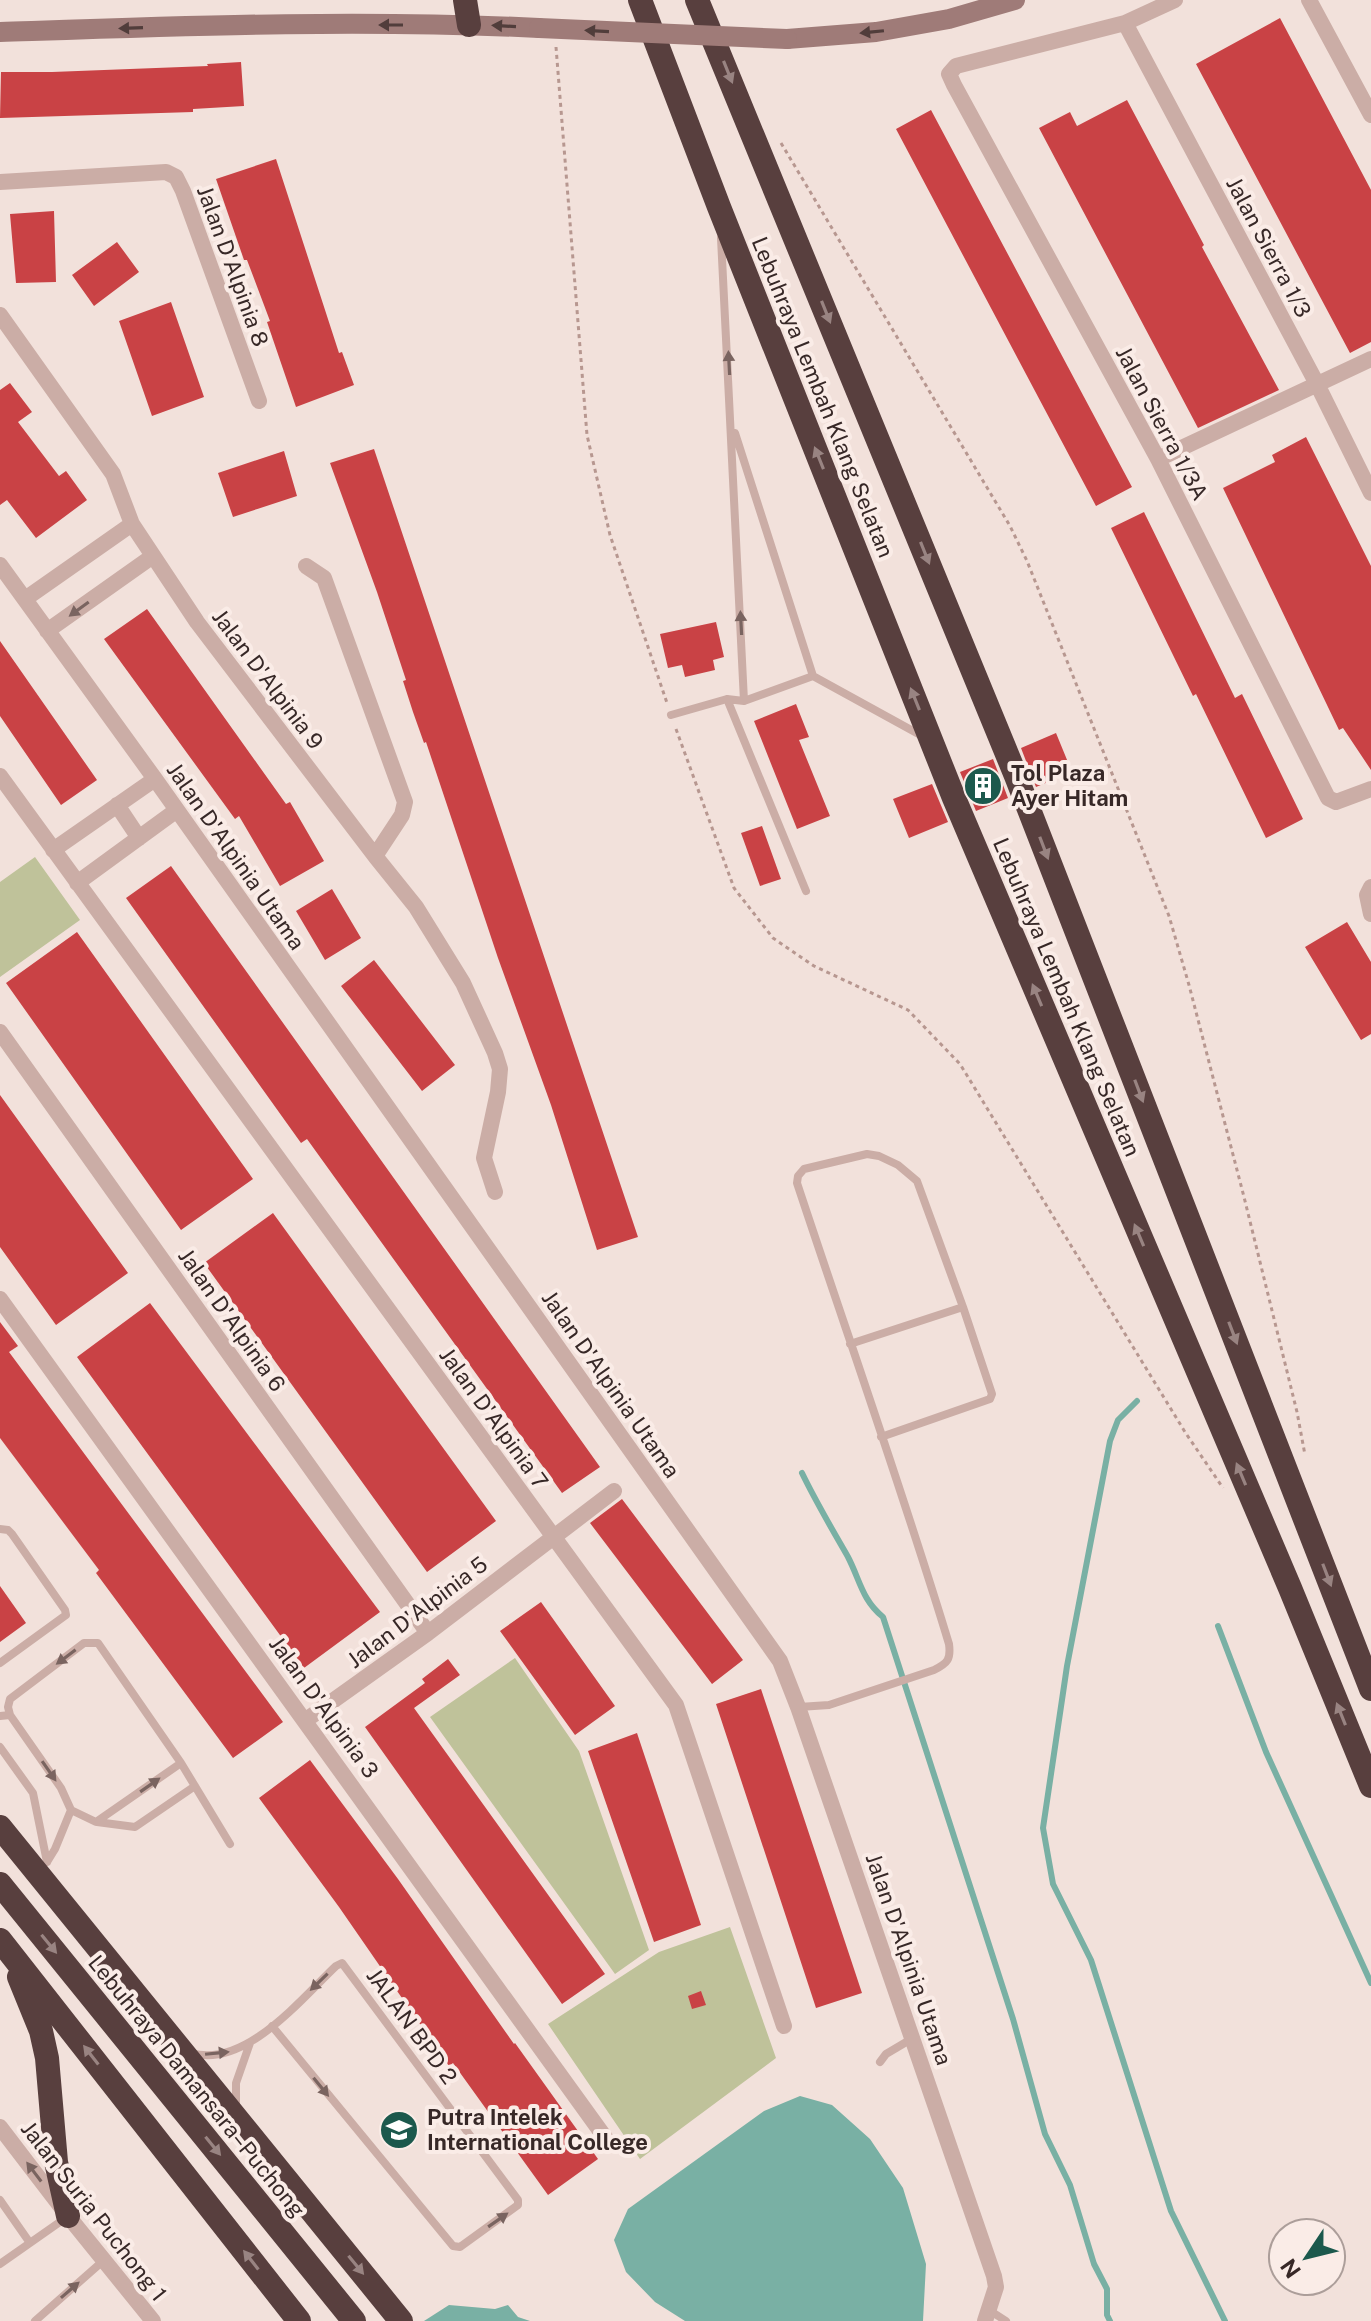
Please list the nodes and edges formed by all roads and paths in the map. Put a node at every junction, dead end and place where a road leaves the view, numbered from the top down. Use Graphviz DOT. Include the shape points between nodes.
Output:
graph roads {
  1 [pos="465,0"];
  2 [pos="640,0"];
  3 [pos="697,0"];
  4 [pos="1015,0"];
  5 [pos="1175,0"];
  6 [pos="1309,0"];
  7 [pos="1125,23"];
  8 [pos="469,25"];
  9 [pos="0,32"];
  10 [pos="556,47"];
  11 [pos="1371,115"];
  12 [pos="779,141"];
  13 [pos="0,182"];
  14 [pos="719,207"];
  15 [pos="0,315"];
  16 [pos="1371,359"];
  17 [pos="1317,384"];
  18 [pos="259,401"];
  19 [pos="731,421"];
  20 [pos="1158,459"];
  21 [pos="1371,493"];
  22 [pos="132,524"];
  23 [pos="153,556"];
  24 [pos="0,565"];
  25 [pos="306,566"];
  26 [pos="25,599"];
  27 [pos="47,631"];
  28 [pos="813,676"];
  29 [pos="727,699"];
  30 [pos="744,701"];
  31 [pos="671,715"];
  32 [pos="931,741"];
  33 [pos="0,776"];
  34 [pos="155,779"];
  35 [pos="1371,789"];
  36 [pos="117,805"];
  37 [pos="177,810"];
  38 [pos="139,838"];
  39 [pos="53,850"];
  40 [pos="375,856"];
  41 [pos="77,883"];
  42 [pos="1371,887"];
  43 [pos="806,891"];
  44 [pos="1371,914"];
  45 [pos="0,1032"];
  46 [pos="495,1192"];
  47 [pos="0,1299"];
  48 [pos="963,1307"];
  49 [pos="850,1344"];
  50 [pos="881,1437"];
  51 [pos="1305,1456"];
  52 [pos="614,1491"];
  53 [pos="1228,1497"];
  54 [pos="0,1529"];
  55 [pos="554,1537"];
  56 [pos="428,1633"];
  57 [pos="0,1663"];
  58 [pos="1371,1689"];
  59 [pos="798,1707"];
  60 [pos="10,1715"];
  61 [pos="0,1716"];
  62 [pos="306,1720"];
  63 [pos="0,1747"];
  64 [pos="181,1763"];
  65 [pos="195,1786"];
  66 [pos="1371,1786"];
  67 [pos="71,1810"];
  68 [pos="96,1822"];
  69 [pos="0,1827"];
  70 [pos="230,1844"];
  71 [pos="47,1862"];
  72 [pos="0,1884"];
  73 [pos="56,1896"];
  74 [pos="4,1945"];
  75 [pos="272,2026"];
  76 [pos="784,2026"];
  77 [pos="914,2038"];
  78 [pos="250,2042"];
  79 [pos="183,2050"];
  80 [pos="880,2062"];
  81 [pos="237,2117"];
  82 [pos="0,2127"];
  83 [pos="609,2143"];
  84 [pos="0,2200"];
  85 [pos="68,2216"];
  86 [pos="30,2243"];
  87 [pos="105,2260"];
  88 [pos="0,2264"];
  89 [pos="987,2316"];
  90 [pos="351,2317"];
  91 [pos="35,2321"];
  92 [pos="153,2321"];
  93 [pos="299,2321"];
  94 [pos="401,2321"];
  95 [pos="1006,2321"];
  1 -- 8 [label="highway"];
  2 -- 14 [label="highway, Lebuhraya Lembah Klang Selatan"];
  3 -- 58 [label="highway, Lebuhraya Lembah Klang Selatan, one-way" via="1016,776"];
  4 -- 8 [label="main road, one-way, bridge" via="876,32 787,39"];
  5 -- 7 [label="street"];
  6 -- 11 [label="street"];
  7 -- 17 [label="street, Jalan Sierra 1/3"];
  7 -- 20 [label="street, Jalan Sierra 1/3A" via="956,66 949,74"];
  8 -- 9 [label="main road, one-way"];
  10 -- 31 [label="path" via="587,435 610,535"];
  12 -- 51 [label="path" via="1027,561 1169,916"];
  13 -- 18 [label="street, Jalan D'Alpinia 8" via="166,172 176,177"];
  19 -- 14 [label="lane, one-way"];
  32 -- 14 [label="highway, Lebuhraya Lembah Klang Selatan, one-way"];
  15 -- 22 [label="street" via="113,474"];
  16 -- 17 [label="street"];
  17 -- 20 [label="street"];
  17 -- 21 [label="street, Jalan Sierra 1/3"];
  19 -- 28 [label="lane"];
  30 -- 19 [label="lane, one-way"];
  20 -- 35 [label="street, Jalan Sierra 1/3A" via="1328,798 1336,802"];
  22 -- 23 [label="street, Jalan D'Alpinia 9"];
  22 -- 26 [label="street"];
  23 -- 27 [label="street, one-way"];
  23 -- 40 [label="street, Jalan D'Alpinia 9"];
  24 -- 26 [label="street, Jalan D'Alpinia Utama"];
  25 -- 40 [label="street" via="324,578 405,802"];
  26 -- 27 [label="street, Jalan D'Alpinia Utama"];
  27 -- 34 [label="street, Jalan D'Alpinia Utama"];
  28 -- 30 [label="lane"];
  28 -- 32 [label="lane"];
  29 -- 30 [label="lane"];
  29 -- 31 [label="lane"];
  29 -- 43 [label="lane"];
  31 -- 53 [label="path" via="734,888 773,938 814,966 908,1010 960,1064"];
  66 -- 32 [label="highway, Lebuhraya Lembah Klang Selatan, one-way"];
  33 -- 39 [label="street, Jalan D'Alpinia 7"];
  34 -- 36 [label="street"];
  34 -- 37 [label="street, Jalan D'Alpinia Utama"];
  36 -- 38 [label="street"];
  36 -- 39 [label="street"];
  37 -- 38 [label="street"];
  37 -- 59 [label="street, Jalan D'Alpinia Utama" via="780,1661"];
  38 -- 41 [label="street"];
  39 -- 41 [label="street, Jalan D'Alpinia 7"];
  40 -- 46 [label="street, Jalan D'Alpinia 9" via="416,907 463,983 495,1053 498,1092 484,1158"];
  41 -- 55 [label="street, Jalan D'Alpinia 7"];
  42 -- 44 [label="street"];
  45 -- 56 [label="street, Jalan D'Alpinia 6"];
  47 -- 62 [label="street, Jalan D'Alpinia 3"];
  48 -- 49 [label="lane"];
  48 -- 49 [label="lane" via="917,1181 898,1165 867,1154 804,1169 797,1183"];
  48 -- 50 [label="lane" via="990,1399"];
  49 -- 50 [label="lane"];
  50 -- 59 [label="lane" via="950,1656 946,1665 934,1670 829,1705"];
  52 -- 55 [label="street, Jalan D'Alpinia 5"];
  54 -- 57 [label="lane" via="12,1534 66,1615"];
  55 -- 56 [label="street, Jalan D'Alpinia 5"];
  55 -- 76 [label="street, Jalan D'Alpinia 7" via="676,1705"];
  56 -- 62 [label="street, Jalan D'Alpinia 5"];
  59 -- 77 [label="street, Jalan D'Alpinia Utama"];
  60 -- 61 [label="lane"];
  64 -- 60 [label="lane, one-way" via="98,1643 84,1643 10,1699"];
  60 -- 67 [label="lane, one-way"];
  62 -- 83 [label="street, Jalan D'Alpinia 3"];
  63 -- 71 [label="lane" via="33,1793"];
  64 -- 65 [label="lane"];
  68 -- 64 [label="lane, one-way"];
  65 -- 68 [label="lane" via="135,1827"];
  65 -- 70 [label="lane"];
  67 -- 68 [label="lane"];
  67 -- 71 [label="lane"];
  69 -- 73 [label="highway"];
  71 -- 73 [label="lane"];
  72 -- 90 [label="highway, Lebuhraya Damansara–Puchong, one-way"];
  73 -- 79 [label="highway"];
  74 -- 85 [label="highway" via="41,2031 56,2162"];
  93 -- 74 [label="highway, one-way"];
  75 -- 75 [label="lane, JALAN BPD 2, one-way" via="453,2246 460,2247 518,2205 342,1963"];
  75 -- 78 [label="lane"];
  77 -- 80 [label="lane"];
  77 -- 89 [label="street, Jalan D'Alpinia Utama" via="994,2276"];
  79 -- 78 [label="lane, one-way" via="197,2055 228,2053"];
  78 -- 81 [label="lane" via="236,2083"];
  79 -- 81 [label="highway"];
  81 -- 94 [label="highway, one-way"];
  85 -- 82 [label="street, Jalan Suria Puchong 1, one-way"];
  84 -- 86 [label="lane"];
  85 -- 86 [label="lane"];
  85 -- 87 [label="street, Jalan Suria Puchong 1"];
  86 -- 88 [label="lane"];
  91 -- 87 [label="lane, one-way"];
  87 -- 92 [label="street, Jalan Suria Puchong 1"];
  89 -- 95 [label="lane"];
}
